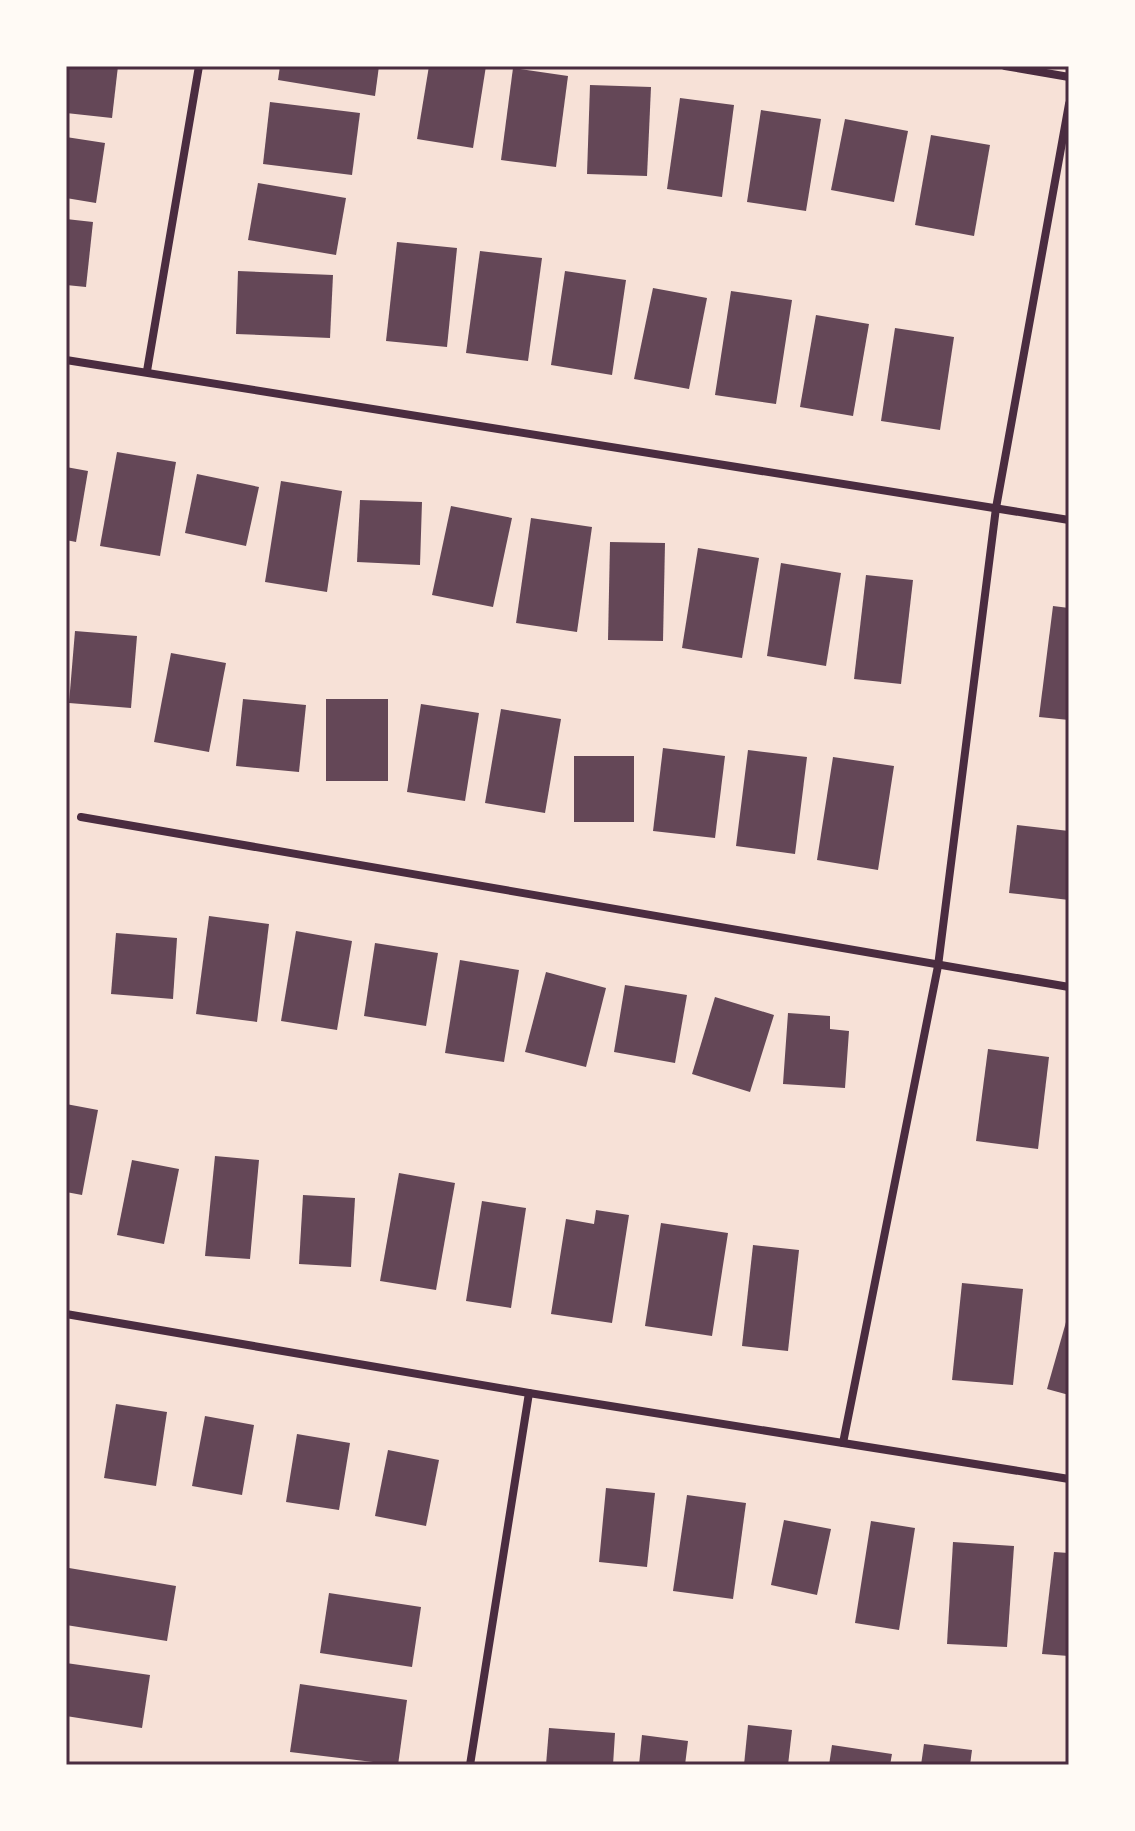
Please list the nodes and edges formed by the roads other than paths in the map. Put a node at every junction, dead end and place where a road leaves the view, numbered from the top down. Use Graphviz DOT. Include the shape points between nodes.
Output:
graph roads {
  1 [pos="199,66"];
  2 [pos="1005,66"];
  3 [pos="1069,77"];
  4 [pos="1069,104"];
  5 [pos="66,360"];
  6 [pos="147,371"];
  7 [pos="996,508"];
  8 [pos="1069,520"];
  9 [pos="81,817"];
  10 [pos="938,966"];
  11 [pos="1069,987"];
  12 [pos="66,1314"];
  13 [pos="529,1393"];
  14 [pos="843,1443"];
  15 [pos="1069,1479"];
  16 [pos="470,1765"];
  1 -- 6 [label="street"];
  2 -- 3 [label="street"];
  4 -- 7 [label="street"];
  5 -- 6 [label="street"];
  6 -- 7 [label="street"];
  7 -- 8 [label="street"];
  7 -- 10 [label="street"];
  9 -- 10 [label="street"];
  10 -- 11 [label="street"];
  10 -- 14 [label="street"];
  12 -- 13 [label="street"];
  13 -- 14 [label="street"];
  13 -- 16 [label="street"];
  14 -- 15 [label="street"];
}
